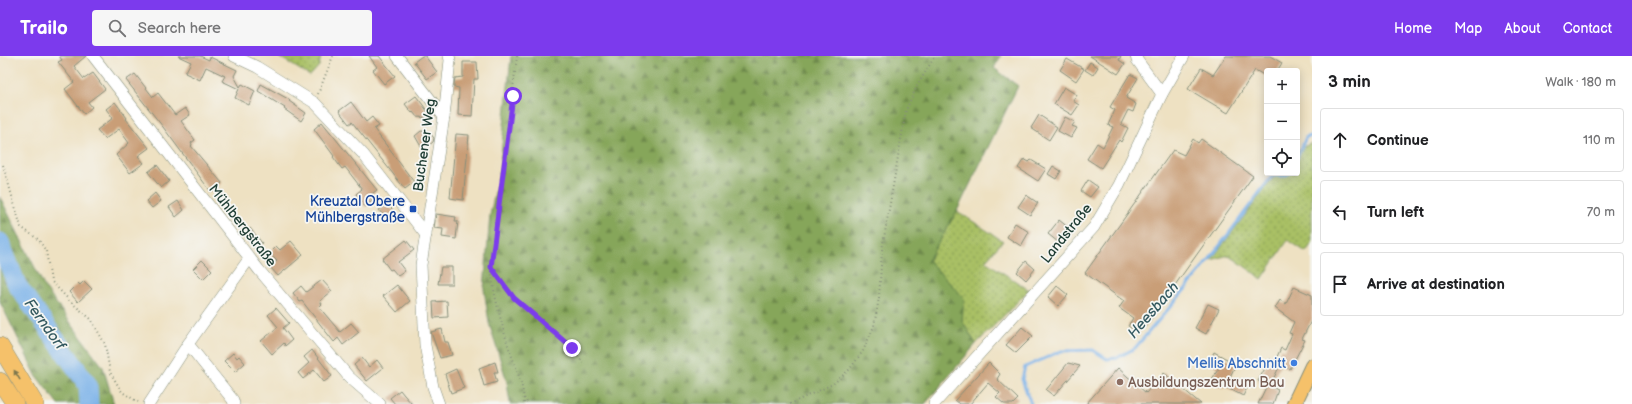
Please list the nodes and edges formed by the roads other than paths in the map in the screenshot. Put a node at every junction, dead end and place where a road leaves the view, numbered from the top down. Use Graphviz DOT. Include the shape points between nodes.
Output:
graph roads {
  1 [pos="93,56"];
  2 [pos="234,56"];
  3 [pos="397,56"];
  4 [pos="449,56"];
  5 [pos="1136,56"];
  6 [pos="1184,56"];
  7 [pos="1162,94"];
  8 [pos="444,117"];
  9 [pos="426,235"];
  10 [pos="249,259"];
  11 [pos="188,344"];
  12 [pos="0,346"];
  13 [pos="1312,366"];
  14 [pos="0,381"];
  15 [pos="15,404"];
  16 [pos="35,404"];
  17 [pos="149,404"];
  18 [pos="234,404"];
  19 [pos="380,404"];
  20 [pos="438,404"];
  21 [pos="934,404"];
  22 [pos="1294,404"];
  1 -- 10 [label="street, Mühlbergstraße"];
  2 -- 9 [label="street" via="257,67 315,103 363,154"];
  3 -- 8 [label="street"];
  4 -- 8 [label="street, Buchener Weg"];
  5 -- 7 [label="street"];
  6 -- 7 [label="street, Landstraße"];
  7 -- 21 [label="street, Landstraße" via="1119,185 1094,227"];
  8 -- 9 [label="street, Buchener Weg"];
  9 -- 20 [label="street, Buchener Weg" via="421,265 425,345"];
  10 -- 11 [label="street"];
  10 -- 19 [label="street, Mühlbergstraße" via="349,377"];
  11 -- 17 [label="street"];
  11 -- 18 [label="street"];
  16 -- 12 [label="highway, one-way"];
  13 -- 22 [label="main road"];
  14 -- 15 [label="highway"];
}
